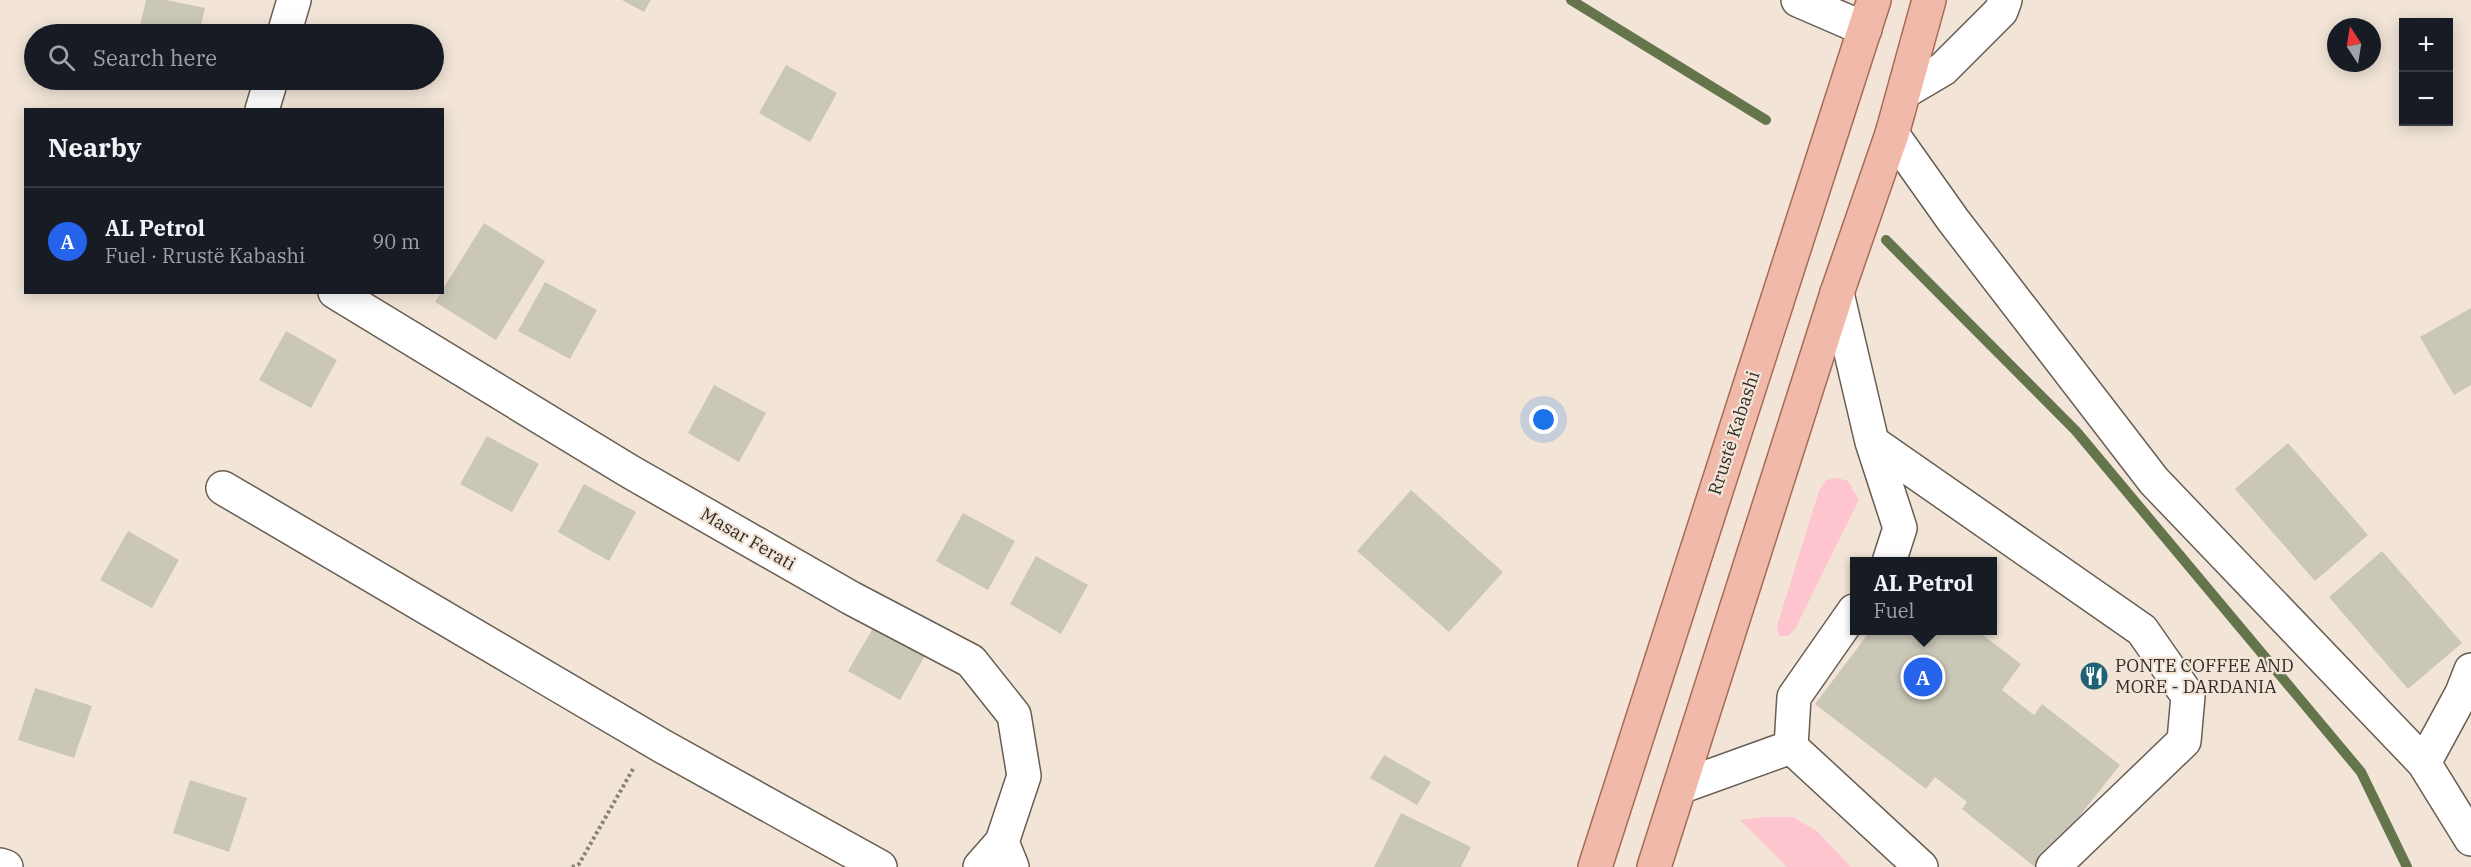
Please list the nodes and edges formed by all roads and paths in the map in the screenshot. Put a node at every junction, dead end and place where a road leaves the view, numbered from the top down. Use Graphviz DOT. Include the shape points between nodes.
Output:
graph roads {
  1 [pos="294,0"];
  2 [pos="1798,0"];
  3 [pos="1929,0"];
  4 [pos="2005,0"];
  5 [pos="1869,14"];
  6 [pos="287,24"];
  7 [pos="268,90"];
  8 [pos="1904,92"];
  9 [pos="263,108"];
  10 [pos="1892,134"];
  11 [pos="1837,293"];
  12 [pos="338,294"];
  13 [pos="1872,442"];
  14 [pos="223,488"];
  15 [pos="1890,557"];
  16 [pos="1850,617"];
  17 [pos="2471,670"];
  18 [pos="650,739"];
  19 [pos="1791,747"];
  20 [pos="2424,763"];
  21 [pos="1680,787"];
  22 [pos="2471,839"];
  23 [pos="1007,854"];
  24 [pos="0,865"];
  25 [pos="6,867"];
  26 [pos="572,867"];
  27 [pos="880,867"];
  28 [pos="980,867"];
  29 [pos="1595,867"];
  30 [pos="1654,867"];
  31 [pos="1921,867"];
  32 [pos="2053,867"];
  1 -- 6 [label="street"];
  2 -- 5 [label="street"];
  3 -- 8 [label="main road"];
  4 -- 8 [label="street" via="2001,11 1943,69"];
  5 -- 29 [label="main road, Rrustë Kabashi"];
  7 -- 9 [label="street"];
  8 -- 10 [label="main road"];
  10 -- 11 [label="main road"];
  10 -- 20 [label="street" via="1953,220 2154,481"];
  11 -- 13 [label="street"];
  11 -- 21 [label="main road"];
  12 -- 23 [label="street, Masar Ferati" via="629,471 851,598 971,661 1014,715 1024,776"];
  13 -- 15 [label="street" via="1900,528"];
  13 -- 32 [label="street" via="2142,630 2188,696 2184,741"];
  14 -- 18 [label="street"];
  16 -- 19 [label="street" via="1794,698"];
  17 -- 20 [label="street"];
  18 -- 26 [label="path" via="579,864"];
  18 -- 27 [label="street"];
  19 -- 21 [label="street"];
  19 -- 31 [label="street"];
  20 -- 22 [label="street"];
  21 -- 30 [label="main road"];
  23 -- 28 [label="street"];
  24 -- 25 [label="street"];
}
